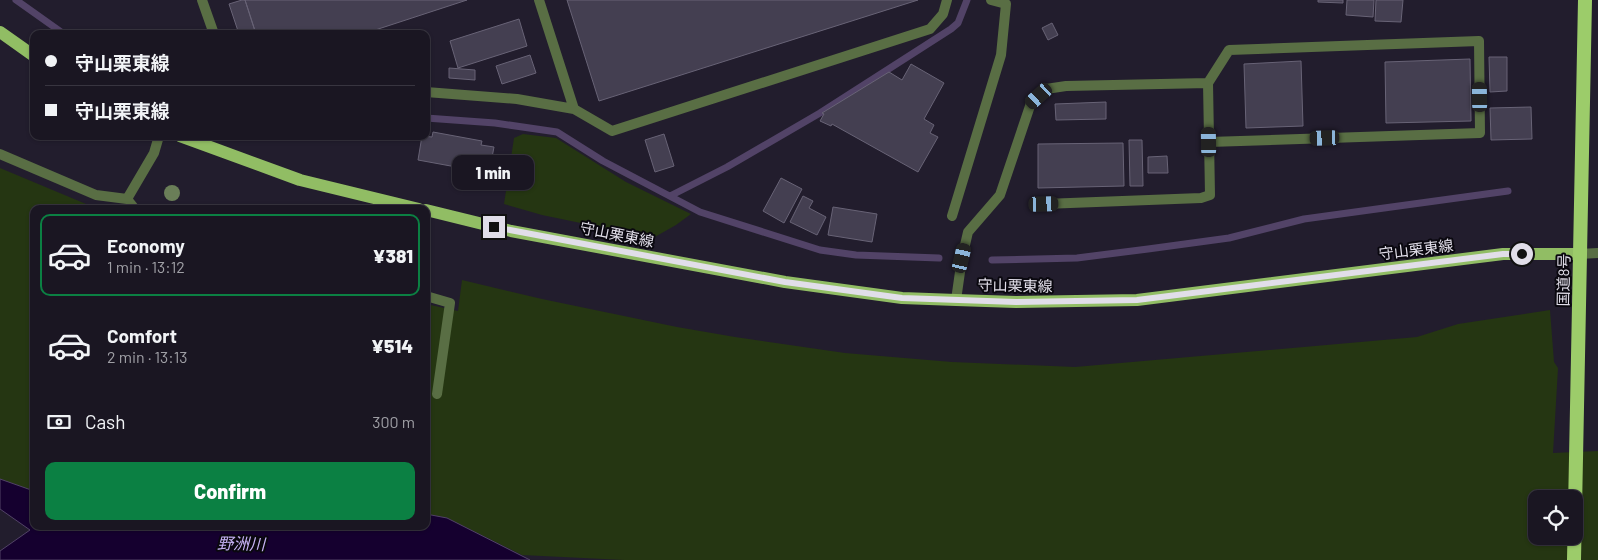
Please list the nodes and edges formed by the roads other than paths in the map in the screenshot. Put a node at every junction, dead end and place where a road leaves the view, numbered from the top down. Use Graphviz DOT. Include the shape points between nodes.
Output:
graph roads {
  1 [pos="202,0"];
  2 [pos="539,0"];
  3 [pos="947,0"];
  4 [pos="991,0"];
  5 [pos="1585,0"];
  6 [pos="1006,2"];
  7 [pos="213,30"];
  8 [pos="0,32"];
  9 [pos="30,53"];
  10 [pos="1208,83"];
  11 [pos="430,92"];
  12 [pos="574,109"];
  13 [pos="158,140"];
  14 [pos="191,140"];
  15 [pos="1209,142"];
  16 [pos="0,154"];
  17 [pos="127,200"];
  18 [pos="1044,204"];
  19 [pos="132,205"];
  20 [pos="403,205"];
  21 [pos="430,211"];
  22 [pos="952,216"];
  23 [pos="1598,253"];
  24 [pos="1579,254"];
  25 [pos="430,297"];
  26 [pos="956,300"];
  27 [pos="437,394"];
  28 [pos="1574,560"];
  1 -- 7 [label="street"];
  2 -- 12 [label="street"];
  3 -- 12 [label="street" via="943,14 930,29 612,131"];
  4 -- 6 [label="street"];
  5 -- 24 [label="highway, 国道8号"];
  6 -- 22 [label="street" via="1000,55"];
  8 -- 9 [label="main road"];
  10 -- 15 [label="street"];
  10 -- 15 [label="street" via="1229,50 1479,42 1480,133"];
  10 -- 26 [label="street" via="1046,89 1031,102 1000,195 968,232"];
  11 -- 12 [label="street" via="517,99"];
  13 -- 17 [label="street" via="154,153"];
  14 -- 20 [label="main road" via="300,180"];
  15 -- 18 [label="street" via="1210,196"];
  16 -- 17 [label="street" via="96,195"];
  17 -- 19 [label="street"];
  21 -- 26 [label="main road, 守山栗東線" via="511,231 785,282 902,298"];
  23 -- 24 [label="street"];
  24 -- 26 [label="main road, 守山栗東線" via="1503,254 1137,300"];
  24 -- 28 [label="highway, 国道8号"];
  25 -- 27 [label="street" via="450,303"];
}
